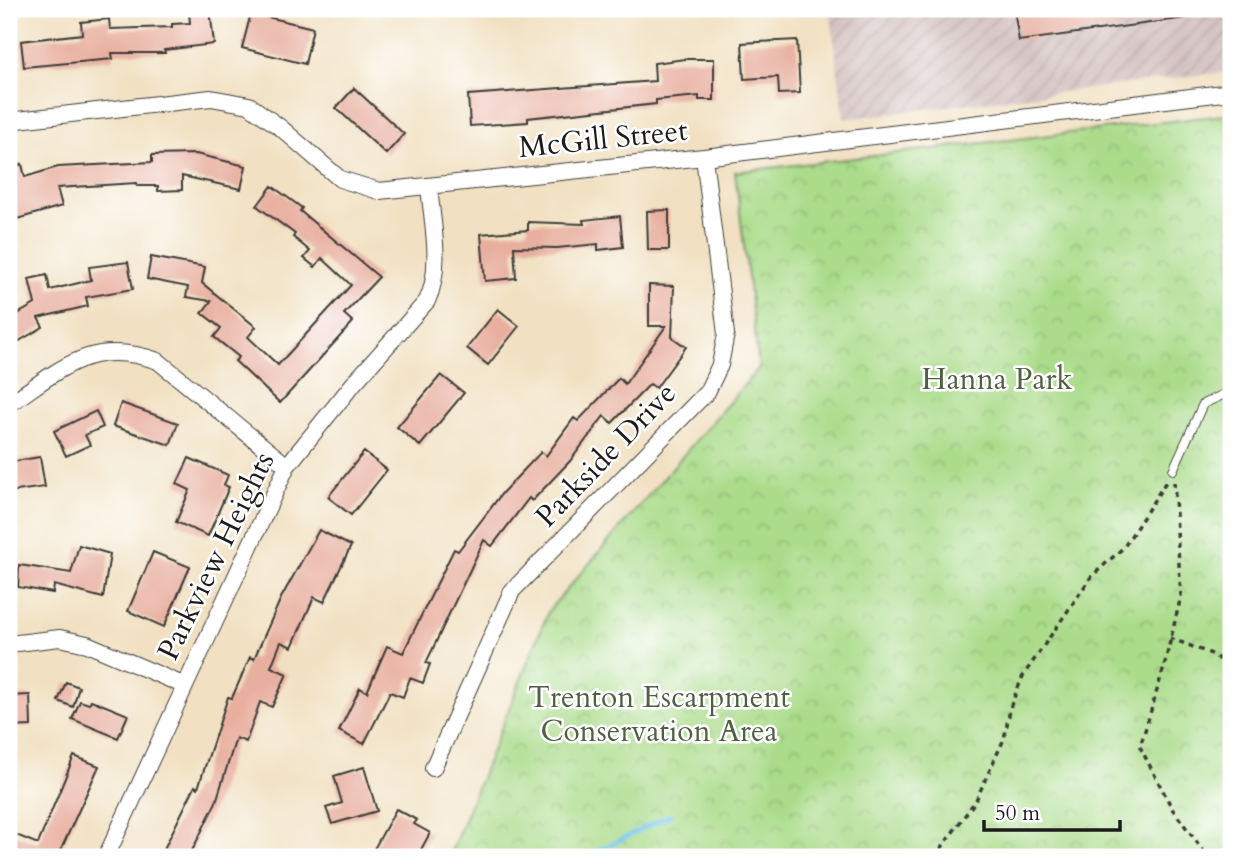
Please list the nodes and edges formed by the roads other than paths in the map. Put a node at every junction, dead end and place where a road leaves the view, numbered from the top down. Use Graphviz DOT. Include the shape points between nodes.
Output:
graph roads {
  1 [pos="1231,92"];
  2 [pos="9,121"];
  3 [pos="704,157"];
  4 [pos="429,186"];
  5 [pos="1231,391"];
  6 [pos="9,404"];
  7 [pos="287,466"];
  8 [pos="1173,470"];
  9 [pos="9,644"];
  10 [pos="183,685"];
  11 [pos="433,768"];
  12 [pos="106,857"];
  1 -- 3 [label="street, McGill Street"];
  2 -- 4 [label="street, McGill Street" via="211,98 249,105 340,180 379,191"];
  3 -- 4 [label="street, McGill Street"];
  3 -- 11 [label="street, Parkside Drive" via="726,334 720,365 707,392 512,591"];
  4 -- 7 [label="street, Parkview Heights" via="434,251 433,287 426,301"];
  5 -- 8 [label="lane" via="1203,404"];
  6 -- 7 [label="street" via="75,360 103,352 136,353 158,361"];
  7 -- 10 [label="street, Parkview Heights"];
  9 -- 10 [label="street" via="61,638 87,644"];
  10 -- 12 [label="street, Parkview Heights"];
}
